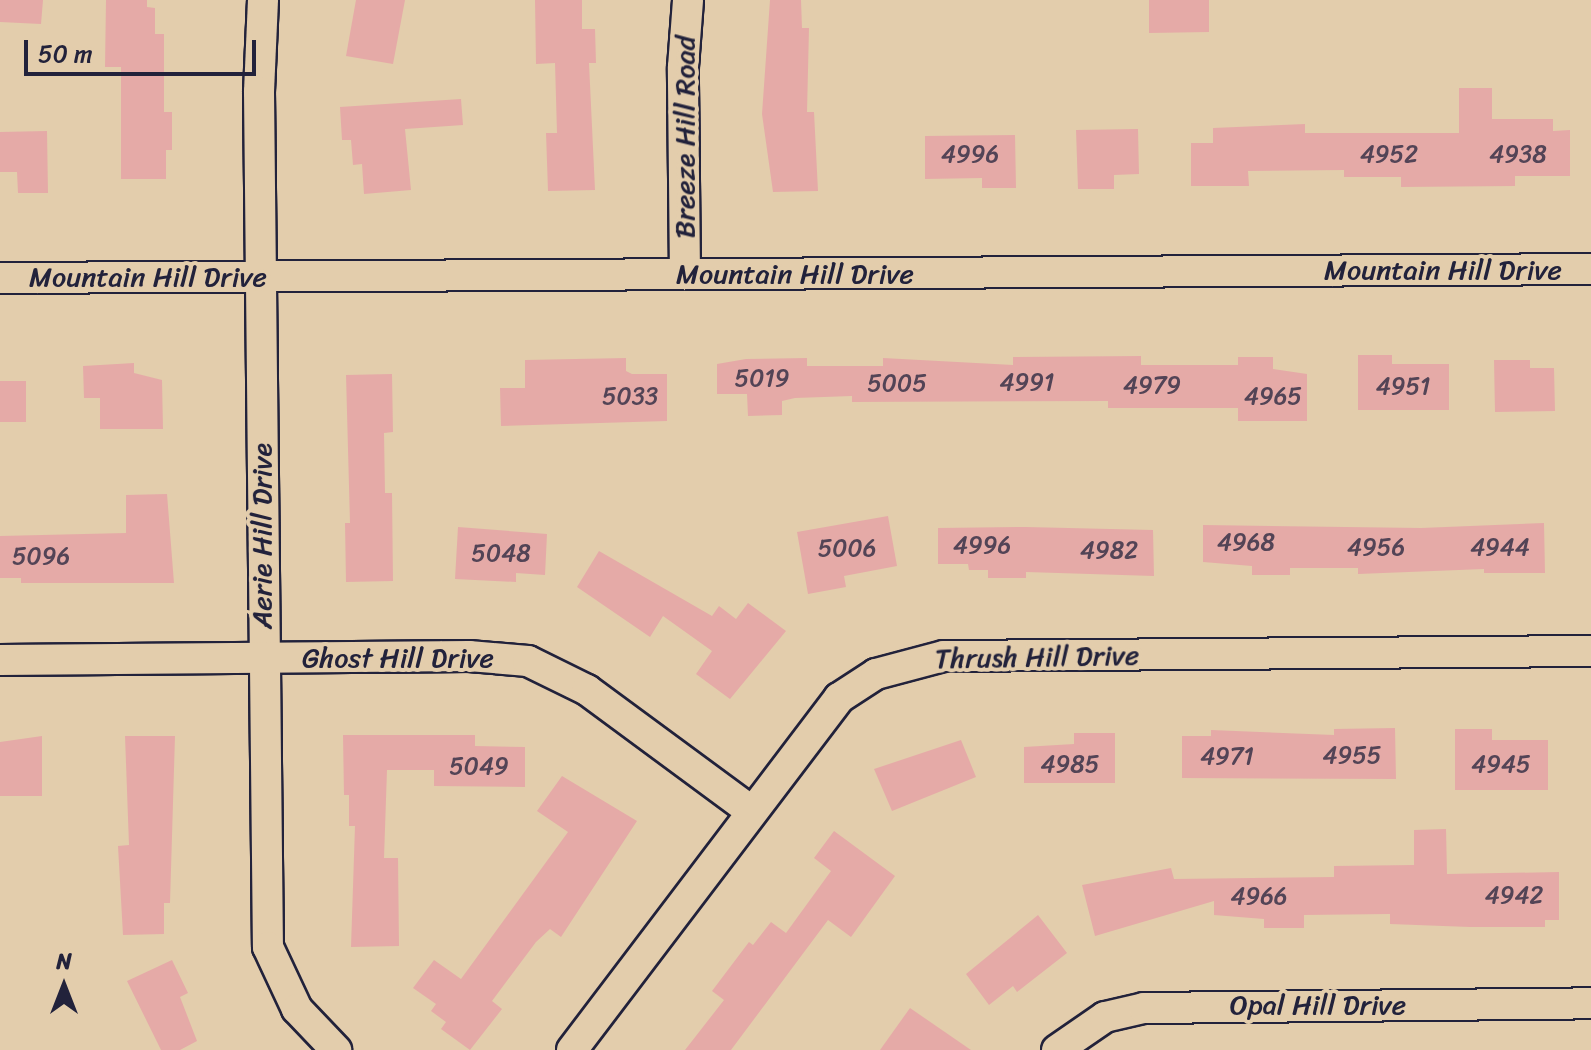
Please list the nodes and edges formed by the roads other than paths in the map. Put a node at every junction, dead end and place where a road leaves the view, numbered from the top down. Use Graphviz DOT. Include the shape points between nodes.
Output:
graph roads {
  1 [pos="263,0"];
  2 [pos="688,0"];
  3 [pos="1591,269"];
  4 [pos="685,274"];
  5 [pos="261,277"];
  6 [pos="0,278"];
  7 [pos="1591,651"];
  8 [pos="263,659"];
  9 [pos="0,660"];
  10 [pos="750,810"];
  11 [pos="1591,1003"];
  12 [pos="336,1050"];
  13 [pos="572,1050"];
  14 [pos="1057,1050"];
  1 -- 5 [label="street, Aerie Hill Drive"];
  2 -- 4 [label="street, Breeze Hill Road" via="683,67"];
  3 -- 4 [label="street, Mountain Hill Drive"];
  4 -- 5 [label="street, Mountain Hill Drive"];
  5 -- 6 [label="street, Mountain Hill Drive"];
  5 -- 8 [label="street, Aerie Hill Drive"];
  7 -- 10 [label="street, Thrush Hill Drive" via="944,656 911,661 876,674 839,698"];
  8 -- 9 [label="street, Ghost Hill Drive"];
  8 -- 10 [label="street, Ghost Hill Drive" via="469,656 528,661 587,690"];
  8 -- 12 [label="street, Aerie Hill Drive" via="268,947 297,1009"];
  10 -- 13 [label="street, Thrush Hill Drive"];
  11 -- 14 [label="street, Opal Hill Drive" via="1144,1008 1105,1017"];
}
